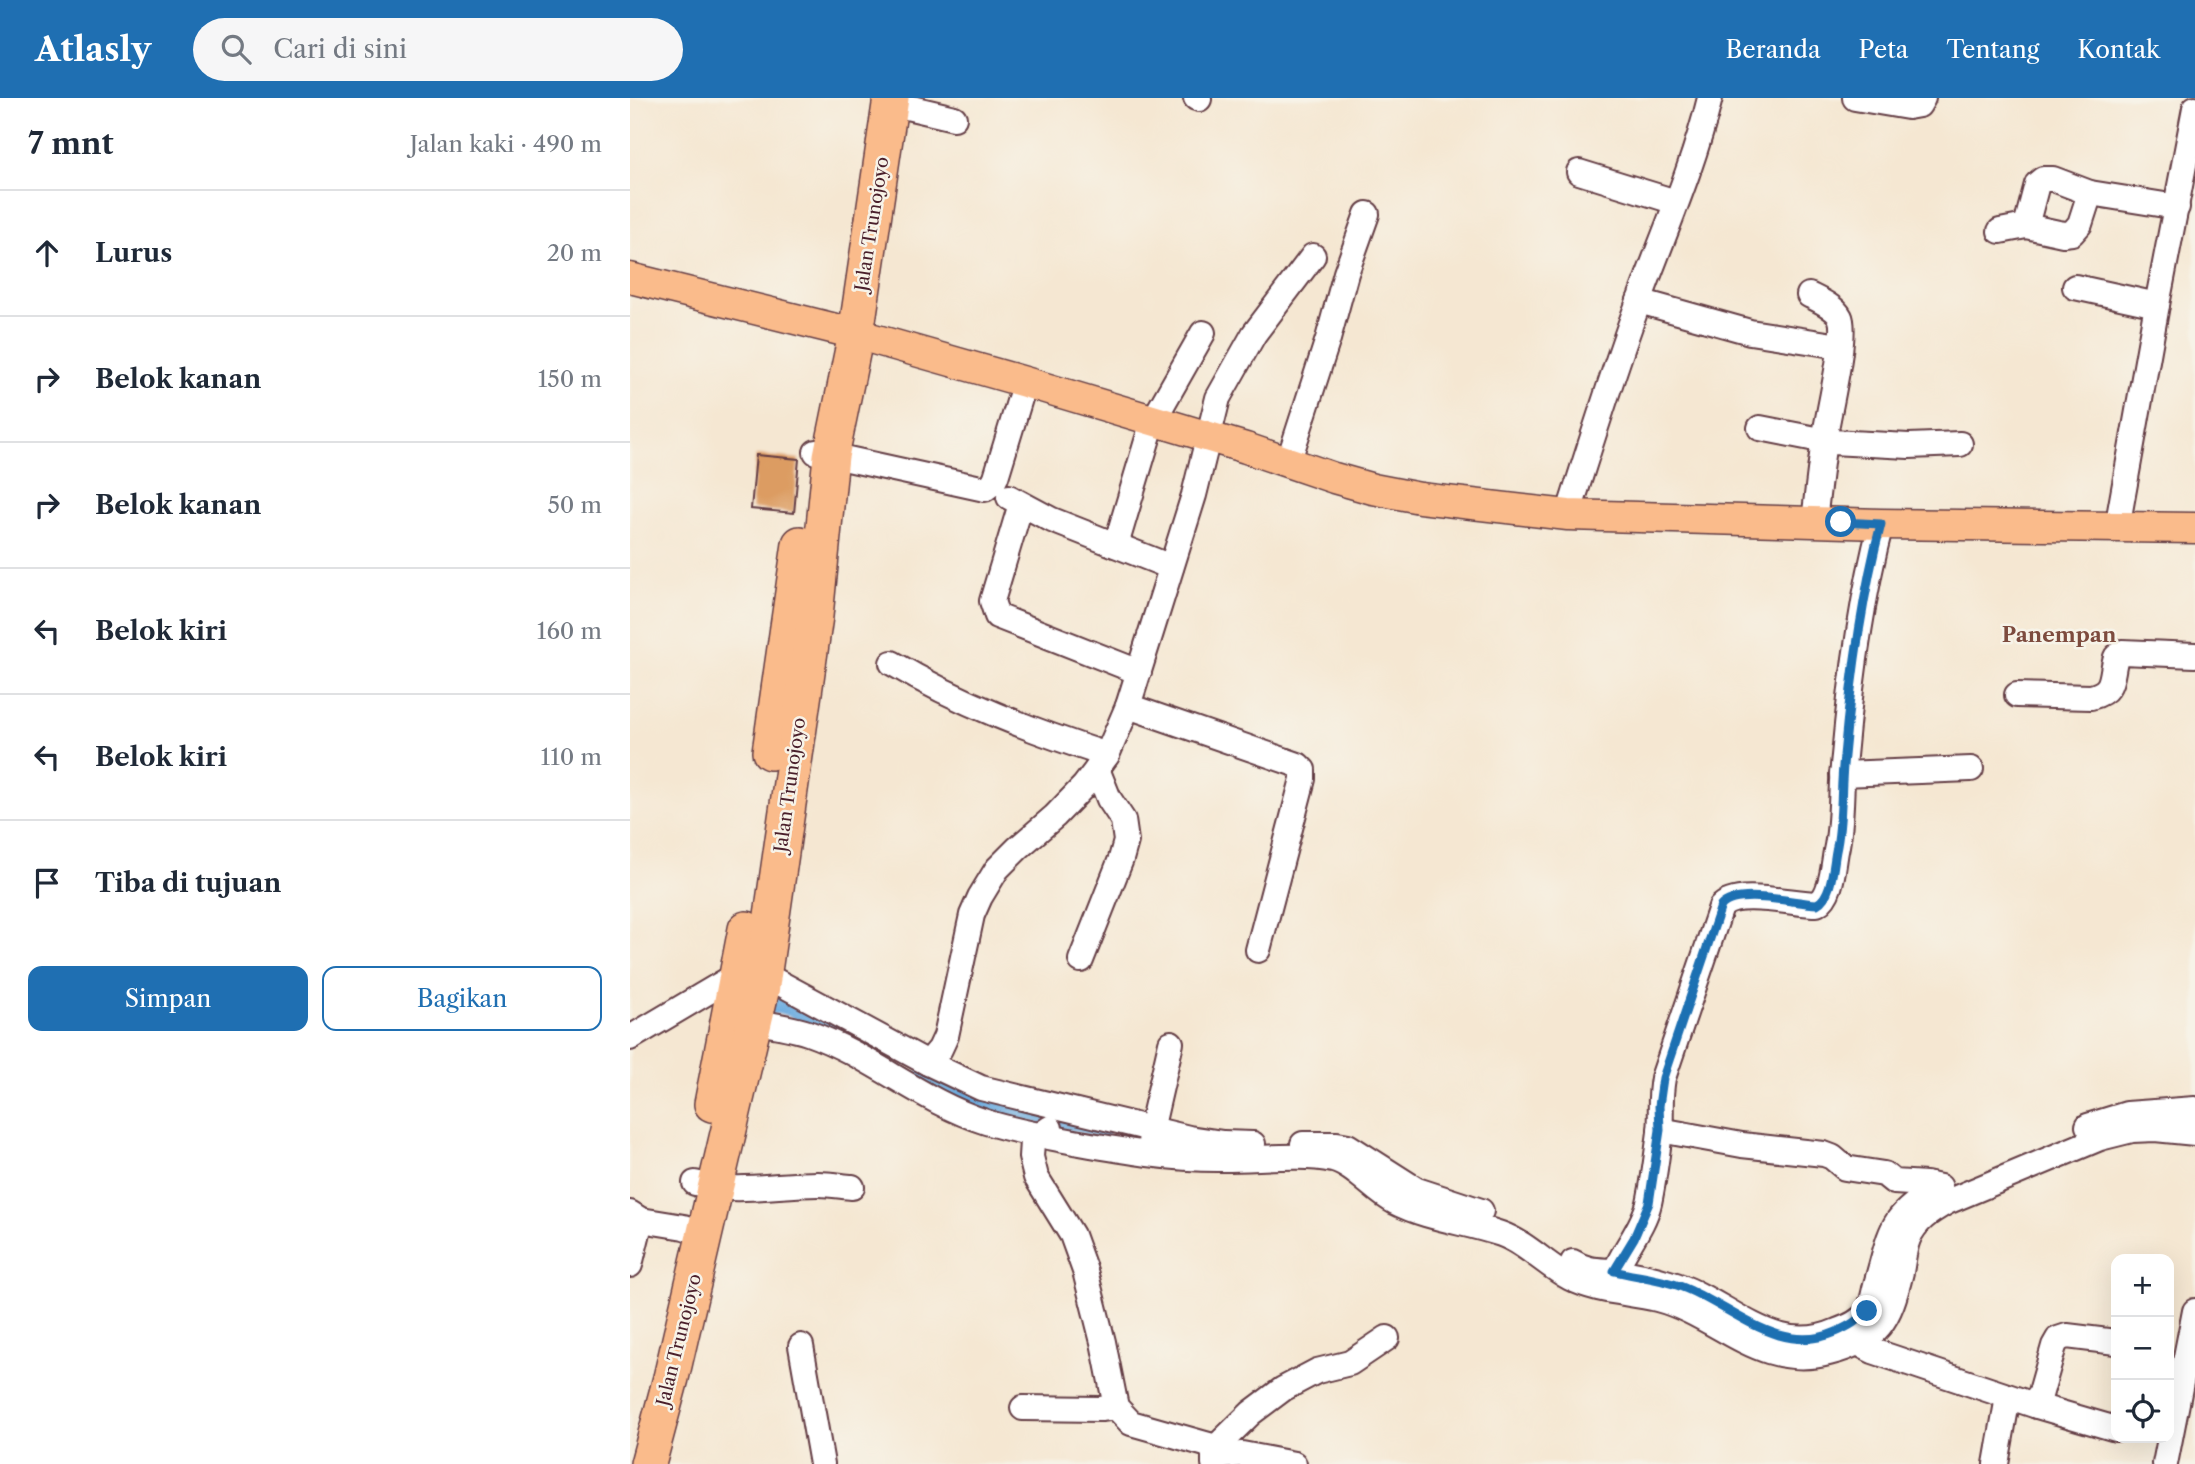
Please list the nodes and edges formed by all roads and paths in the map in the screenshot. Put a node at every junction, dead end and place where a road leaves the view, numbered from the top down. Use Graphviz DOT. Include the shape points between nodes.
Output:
graph roads {
  1 [pos="1710,98"];
  2 [pos="1855,98"];
  3 [pos="1923,98"];
  4 [pos="884,100"];
  5 [pos="2195,108"];
  6 [pos="954,118"];
  7 [pos="1579,172"];
  8 [pos="2090,193"];
  9 [pos="1676,202"];
  10 [pos="2177,207"];
  11 [pos="1367,214"];
  12 [pos="2026,226"];
  13 [pos="2000,231"];
  14 [pos="1313,256"];
  15 [pos="644,282"];
  16 [pos="2075,287"];
  17 [pos="1809,295"];
  18 [pos="1639,301"];
  19 [pos="2157,305"];
  20 [pos="846,332"];
  21 [pos="1203,333"];
  22 [pos="1840,346"];
  23 [pos="1025,382"];
  24 [pos="1153,421"];
  25 [pos="1760,428"];
  26 [pos="1209,437"];
  27 [pos="1824,440"];
  28 [pos="1960,444"];
  29 [pos="823,454"];
  30 [pos="1288,463"];
  31 [pos="989,487"];
  32 [pos="1021,504"];
  33 [pos="1568,515"];
  34 [pos="1814,522"];
  35 [pos="1881,524"];
  36 [pos="2117,528"];
  37 [pos="2195,528"];
  38 [pos="1116,545"];
  39 [pos="1171,567"];
  40 [pos="2195,655"];
  41 [pos="892,663"];
  42 [pos="1139,672"];
  43 [pos="2017,695"];
  44 [pos="1128,706"];
  45 [pos="1102,762"];
  46 [pos="1971,769"];
  47 [pos="1842,774"];
  48 [pos="1258,950"];
  49 [pos="1081,960"];
  50 [pos="746,1000"];
  51 [pos="630,1038"];
  52 [pos="1171,1043"];
  53 [pos="928,1063"];
  54 [pos="2195,1109"];
  55 [pos="1048,1120"];
  56 [pos="1660,1130"];
  57 [pos="2195,1133"];
  58 [pos="1150,1141"];
  59 [pos="2030,1157"];
  60 [pos="706,1186"];
  61 [pos="852,1187"];
  62 [pos="1940,1187"];
  63 [pos="636,1216"];
  64 [pos="694,1231"];
  65 [pos="630,1265"];
  66 [pos="1612,1281"];
  67 [pos="2195,1311"];
  68 [pos="1387,1338"];
  69 [pos="1849,1338"];
  70 [pos="2111,1341"];
  71 [pos="801,1346"];
  72 [pos="2178,1350"];
  73 [pos="2174,1385"];
  74 [pos="2008,1396"];
  75 [pos="2037,1406"];
  76 [pos="1023,1408"];
  77 [pos="1109,1408"];
  78 [pos="2111,1428"];
  79 [pos="2167,1443"];
  80 [pos="630,1448"];
  81 [pos="1214,1457"];
  82 [pos="648,1464"];
  83 [pos="822,1464"];
  84 [pos="1294,1464"];
  85 [pos="1996,1464"];
  86 [pos="2165,1464"];
  1 -- 9 [label="street"];
  2 -- 3 [label="street" via="1908,107 1919,105"];
  4 -- 6 [label="street"];
  4 -- 20 [label="highway, Jalan Trunojoyo"];
  5 -- 10 [label="street"];
  7 -- 9 [label="street"];
  8 -- 10 [label="street"];
  8 -- 12 [label="street" via="2080,224 2072,233"];
  8 -- 12 [label="street" via="2053,179 2040,181"];
  9 -- 18 [label="street"];
  10 -- 19 [label="street"];
  11 -- 30 [label="street"];
  12 -- 13 [label="street"];
  14 -- 26 [label="street" via="1254,334 1225,382"];
  15 -- 20 [label="main road"];
  16 -- 19 [label="street"];
  17 -- 22 [label="street" via="1840,317"];
  18 -- 22 [label="street" via="1750,332"];
  18 -- 33 [label="street"];
  19 -- 36 [label="street"];
  20 -- 23 [label="main road"];
  20 -- 29 [label="highway, Jalan Trunojoyo"];
  21 -- 24 [label="street"];
  22 -- 27 [label="street"];
  23 -- 24 [label="main road"];
  23 -- 31 [label="street"];
  24 -- 26 [label="main road"];
  24 -- 38 [label="street"];
  25 -- 27 [label="street"];
  26 -- 30 [label="main road"];
  26 -- 39 [label="street"];
  27 -- 28 [label="street"];
  27 -- 34 [label="street"];
  29 -- 31 [label="street" via="981,490"];
  29 -- 50 [label="highway, Jalan Trunojoyo"];
  30 -- 33 [label="main road" via="1420,498"];
  31 -- 32 [label="street"];
  32 -- 38 [label="street"];
  32 -- 42 [label="street" via="992,601 997,617"];
  33 -- 34 [label="main road"];
  34 -- 35 [label="main road"];
  35 -- 36 [label="main road"];
  35 -- 47 [label="street" via="1852,678"];
  36 -- 37 [label="main road"];
  38 -- 39 [label="street"];
  39 -- 42 [label="street"];
  40 -- 43 [label="street" via="2122,652 2116,657 2108,688 2100,695"];
  41 -- 45 [label="street" via="962,700"];
  42 -- 44 [label="street"];
  44 -- 45 [label="street"];
  44 -- 48 [label="street" via="1302,769"];
  45 -- 49 [label="street" via="1109,799 1123,820 1126,841"];
  45 -- 53 [label="street" via="1055,816 998,869 983,891 972,915 946,1037"];
  46 -- 47 [label="street"];
  47 -- 56 [label="street" via="1838,846 1823,900 1798,904 1738,897 1721,906 1663,1078"];
  50 -- 51 [label="street"];
  50 -- 53 [label="street"];
  50 -- 55 [label="street" via="984,1121"];
  50 -- 60 [label="highway, Jalan Trunojoyo"];
  52 -- 58 [label="street"];
  53 -- 55 [label="street"];
  54 -- 59 [label="street" via="2118,1116"];
  55 -- 58 [label="street"];
  55 -- 58 [label="street"];
  55 -- 77 [label="street" via="1031,1147 1033,1167 1078,1251 1098,1320"];
  56 -- 62 [label="street" via="1824,1154 1845,1168 1884,1174 1894,1182"];
  56 -- 66 [label="street" via="1645,1215"];
  57 -- 59 [label="street" via="2155,1129 2117,1133"];
  58 -- 66 [label="street" via="1327,1143 1344,1154 1373,1161 1385,1183 1512,1221"];
  59 -- 62 [label="street"];
  59 -- 69 [label="street" via="1927,1213 1908,1240 1887,1317 1873,1333"];
  60 -- 61 [label="street"];
  60 -- 64 [label="highway, Jalan Trunojoyo"];
  62 -- 69 [label="street" via="1909,1206 1897,1220 1867,1311"];
  63 -- 64 [label="street"];
  63 -- 65 [label="street"];
  64 -- 80 [label="highway, Jalan Trunojoyo"];
  64 -- 82 [label="highway, Jalan Trunojoyo" via="671,1378"];
  66 -- 69 [label="street" via="1676,1285 1780,1336"];
  67 -- 72 [label="street"];
  68 -- 81 [label="street" via="1350,1363 1317,1371 1283,1389 1251,1413"];
  69 -- 74 [label="street"];
  70 -- 75 [label="street" via="2058,1339"];
  71 -- 83 [label="street"];
  72 -- 73 [label="street"];
  74 -- 75 [label="street"];
  74 -- 85 [label="street"];
  75 -- 78 [label="street"];
  76 -- 77 [label="street"];
  77 -- 81 [label="street" via="1131,1423 1202,1441"];
  79 -- 86 [label="street"];
  81 -- 84 [label="street" via="1242,1454"];
}
